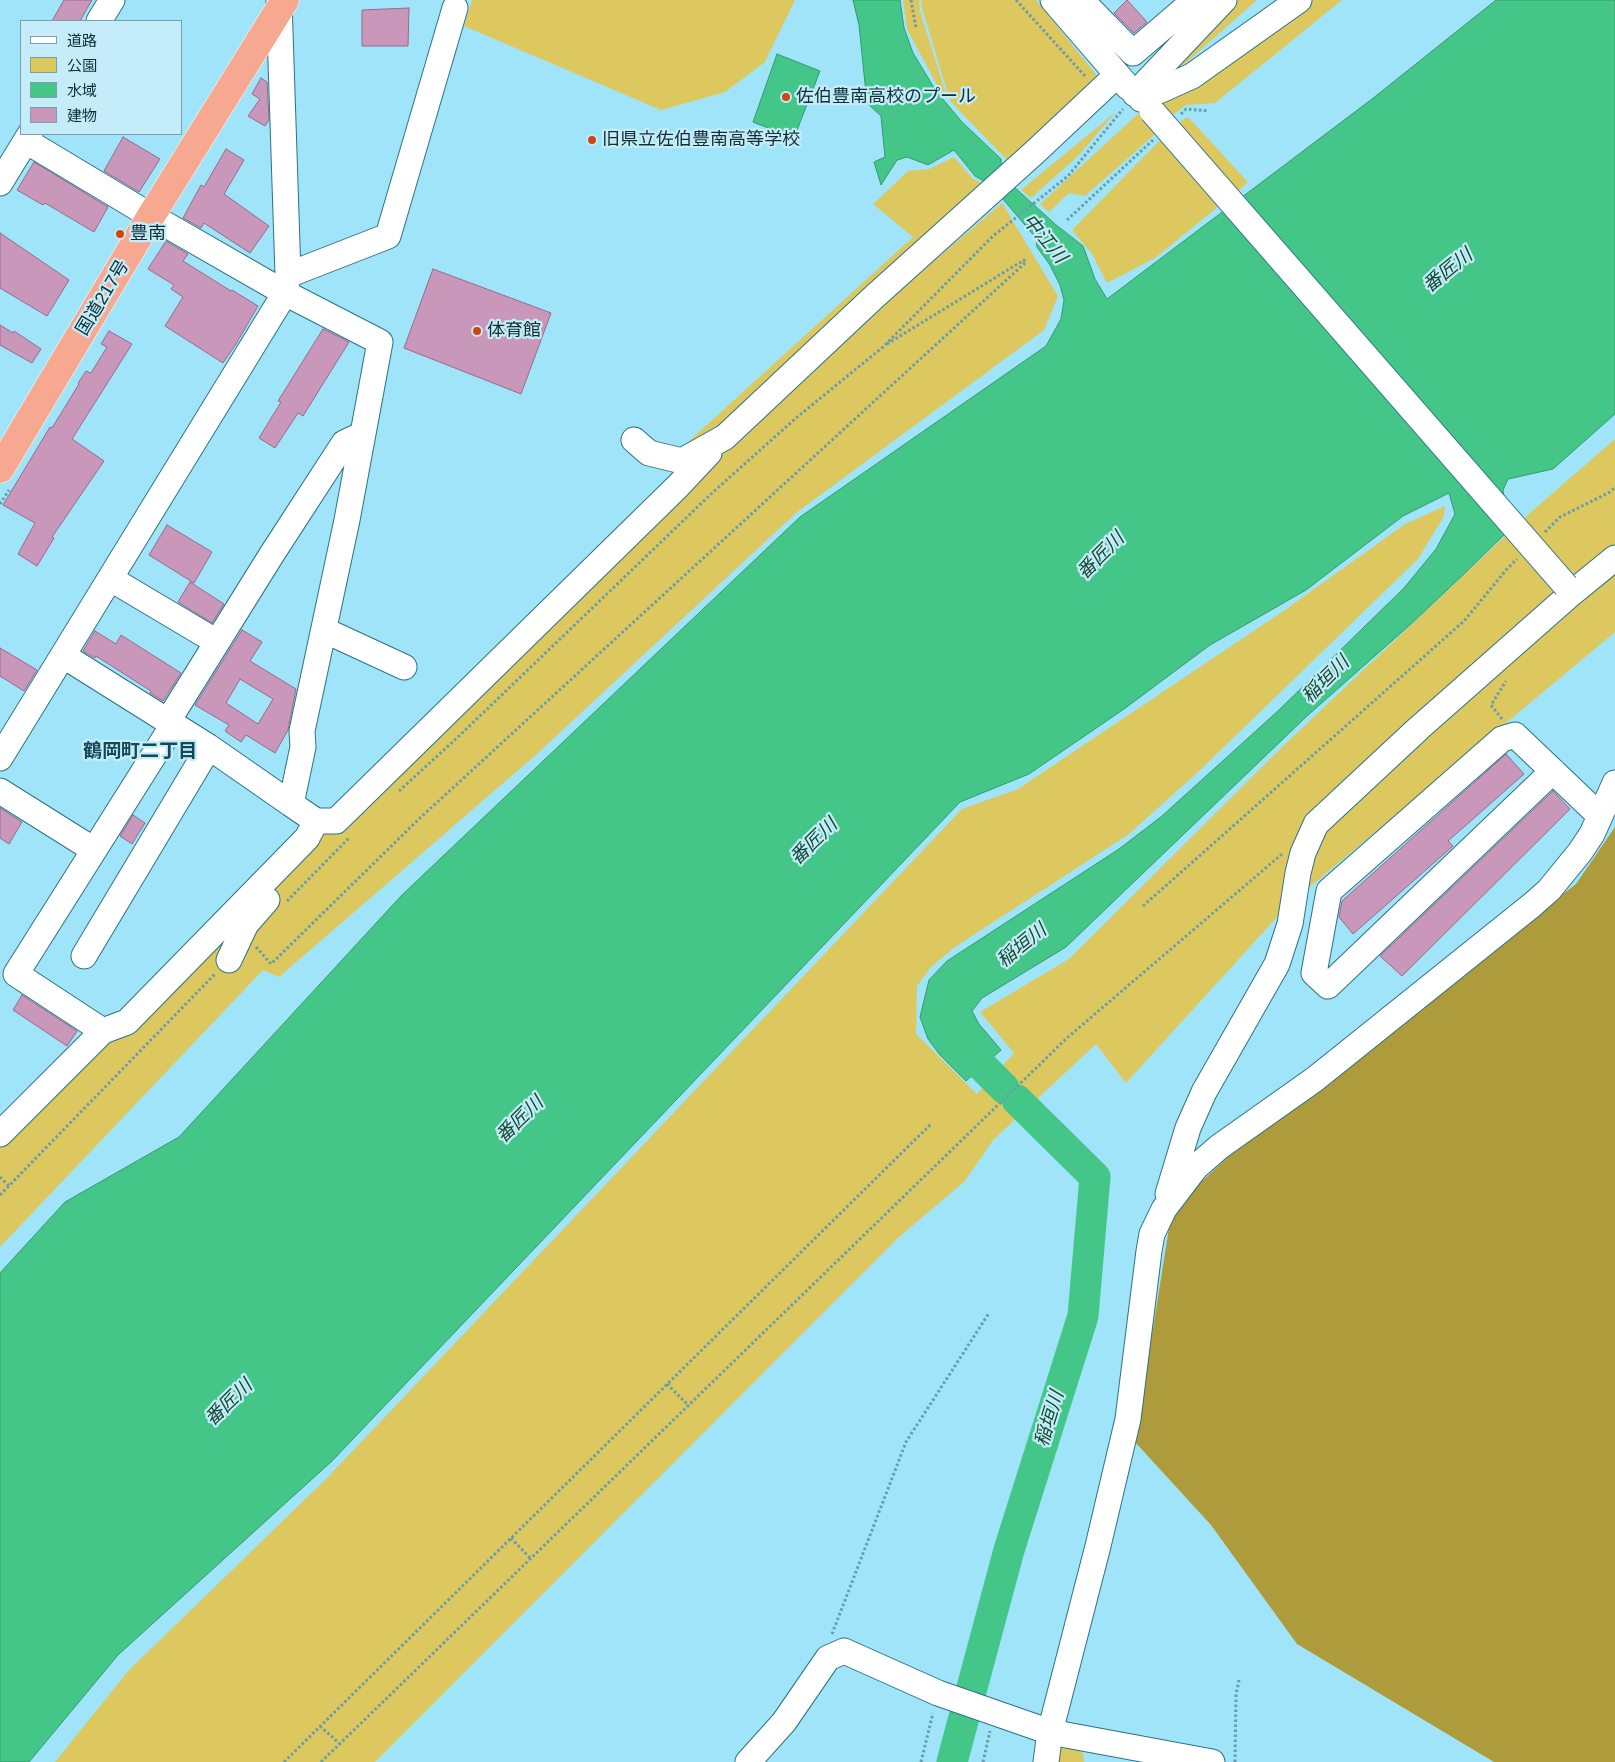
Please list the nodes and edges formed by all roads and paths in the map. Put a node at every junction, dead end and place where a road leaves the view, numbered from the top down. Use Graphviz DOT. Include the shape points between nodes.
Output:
graph roads {
  1 [pos="112,0"];
  2 [pos="911,0"];
  3 [pos="1016,0"];
  4 [pos="1053,0"];
  5 [pos="1081,0"];
  6 [pos="1195,0"];
  7 [pos="1224,0"];
  8 [pos="1299,0"];
  9 [pos="281,3"];
  10 [pos="455,8"];
  11 [pos="100,20"];
  12 [pos="916,28"];
  13 [pos="1117,75"];
  14 [pos="1078,82"];
  15 [pos="1143,101"];
  16 [pos="1209,111"];
  17 [pos="1179,115"];
  18 [pos="1158,135"];
  19 [pos="28,137"];
  20 [pos="0,183"];
  21 [pos="152,216"];
  22 [pos="1067,220"];
  23 [pos="286,284"];
  24 [pos="883,347"];
  25 [pos="363,434"];
  26 [pos="725,437"];
  27 [pos="634,440"];
  28 [pos="0,469"];
  29 [pos="1615,487"];
  30 [pos="1540,536"];
  31 [pos="1520,556"];
  32 [pos="1615,558"];
  33 [pos="111,578"];
  34 [pos="1569,590"];
  35 [pos="324,630"];
  36 [pos="217,642"];
  37 [pos="64,656"];
  38 [pos="404,667"];
  39 [pos="1511,673"];
  40 [pos="171,723"];
  41 [pos="1515,735"];
  42 [pos="209,747"];
  43 [pos="0,758"];
  44 [pos="1553,770"];
  45 [pos="1615,783"];
  46 [pos="0,791"];
  47 [pos="397,793"];
  48 [pos="291,804"];
  49 [pos="1600,816"];
  50 [pos="335,825"];
  51 [pos="94,850"];
  52 [pos="1286,850"];
  53 [pos="284,904"];
  54 [pos="1143,906"];
  55 [pos="255,945"];
  56 [pos="84,956"];
  57 [pos="229,960"];
  58 [pos="103,1031"];
  59 [pos="931,1124"];
  60 [pos="0,1134"];
  61 [pos="0,1177"];
  62 [pos="9,1186"];
  63 [pos="0,1195"];
  64 [pos="1164,1209"];
  65 [pos="989,1313"];
  66 [pos="667,1384"];
  67 [pos="689,1406"];
  68 [pos="511,1538"];
  69 [pos="531,1559"];
  70 [pos="836,1655"];
  71 [pos="1240,1680"];
  72 [pos="939,1693"];
  73 [pos="994,1712"];
  74 [pos="320,1726"];
  75 [pos="1050,1732"];
  76 [pos="340,1744"];
  77 [pos="284,1762"];
  78 [pos="322,1762"];
  79 [pos="748,1762"];
  80 [pos="921,1762"];
  81 [pos="983,1762"];
  82 [pos="1046,1762"];
  83 [pos="1212,1762"];
  84 [pos="1235,1762"];
  1 -- 11 [label="street"];
  2 -- 12 [label="path"];
  3 -- 14 [label="path" via="1085,76"];
  4 -- 13 [label="street"];
  5 -- 6 [label="street" via="1133,53"];
  7 -- 15 [label="street"];
  8 -- 15 [label="street" via="1192,76"];
  9 -- 21 [label="highway, 国道217号"];
  9 -- 23 [label="street"];
  10 -- 23 [label="street" via="388,236"];
  13 -- 15 [label="street"];
  13 -- 26 [label="street"];
  15 -- 24 [label="path" via="1068,176 993,236"];
  15 -- 34 [label="street, bridge"];
  16 -- 17 [label="path" via="1186,108"];
  18 -- 22 [label="path"];
  19 -- 20 [label="street"];
  19 -- 21 [label="street"];
  21 -- 23 [label="street"];
  21 -- 28 [label="highway, 国道217号"];
  23 -- 25 [label="street" via="380,342"];
  23 -- 33 [label="street"];
  24 -- 47 [label="path" via="796,418 711,494"];
  24 -- 55 [label="path" via="1024,260 1025,263 420,818 272,964"];
  25 -- 35 [label="street"];
  25 -- 36 [label="street" via="344,443"];
  26 -- 27 [label="street" via="682,461 649,453"];
  26 -- 50 [label="street"];
  29 -- 30 [label="path" via="1560,517"];
  31 -- 54 [label="path" via="1464,621"];
  32 -- 34 [label="street"];
  33 -- 36 [label="street"];
  33 -- 37 [label="street"];
  34 -- 64 [label="street" via="1316,824 1303,852 1290,924 1277,964 1204,1092 1188,1128"];
  35 -- 38 [label="street"];
  35 -- 48 [label="street" via="302,731 303,746"];
  36 -- 40 [label="street"];
  37 -- 40 [label="street"];
  37 -- 43 [label="street"];
  39 -- 41 [label="path" via="1491,705"];
  40 -- 42 [label="street"];
  40 -- 51 [label="street"];
  41 -- 44 [label="street"];
  41 -- 44 [label="street" via="1502,739 1329,891 1314,973 1328,986"];
  42 -- 48 [label="street"];
  42 -- 56 [label="street"];
  44 -- 49 [label="street"];
  45 -- 49 [label="street"];
  46 -- 51 [label="street"];
  48 -- 50 [label="street"];
  49 -- 64 [label="street" via="1580,852 1532,905 1315,1079 1219,1147 1196,1168"];
  50 -- 53 [label="path"];
  50 -- 57 [label="street" via="246,924"];
  50 -- 58 [label="street" via="307,838 127,1022"];
  51 -- 58 [label="street" via="16,974"];
  52 -- 67 [label="path" via="1067,1038"];
  57 -- 62 [label="path"];
  58 -- 60 [label="street"];
  59 -- 66 [label="path"];
  61 -- 62 [label="path"];
  62 -- 63 [label="path"];
  64 -- 75 [label="street" via="1152,1234 1149,1251 1128,1419"];
  65 -- 70 [label="path" via="906,1442 829,1642"];
  66 -- 67 [label="path"];
  66 -- 68 [label="path"];
  67 -- 69 [label="path"];
  68 -- 69 [label="path"];
  68 -- 74 [label="path"];
  69 -- 76 [label="path"];
  70 -- 72 [label="street" via="844,1651"];
  70 -- 79 [label="street" via="828,1658 784,1722"];
  71 -- 84 [label="path" via="1236,1695"];
  72 -- 73 [label="street"];
  72 -- 80 [label="path"];
  73 -- 75 [label="street"];
  73 -- 81 [label="path"];
  74 -- 76 [label="path"];
  74 -- 77 [label="path"];
  75 -- 82 [label="street"];
  75 -- 83 [label="street"];
  76 -- 78 [label="path"];
}
